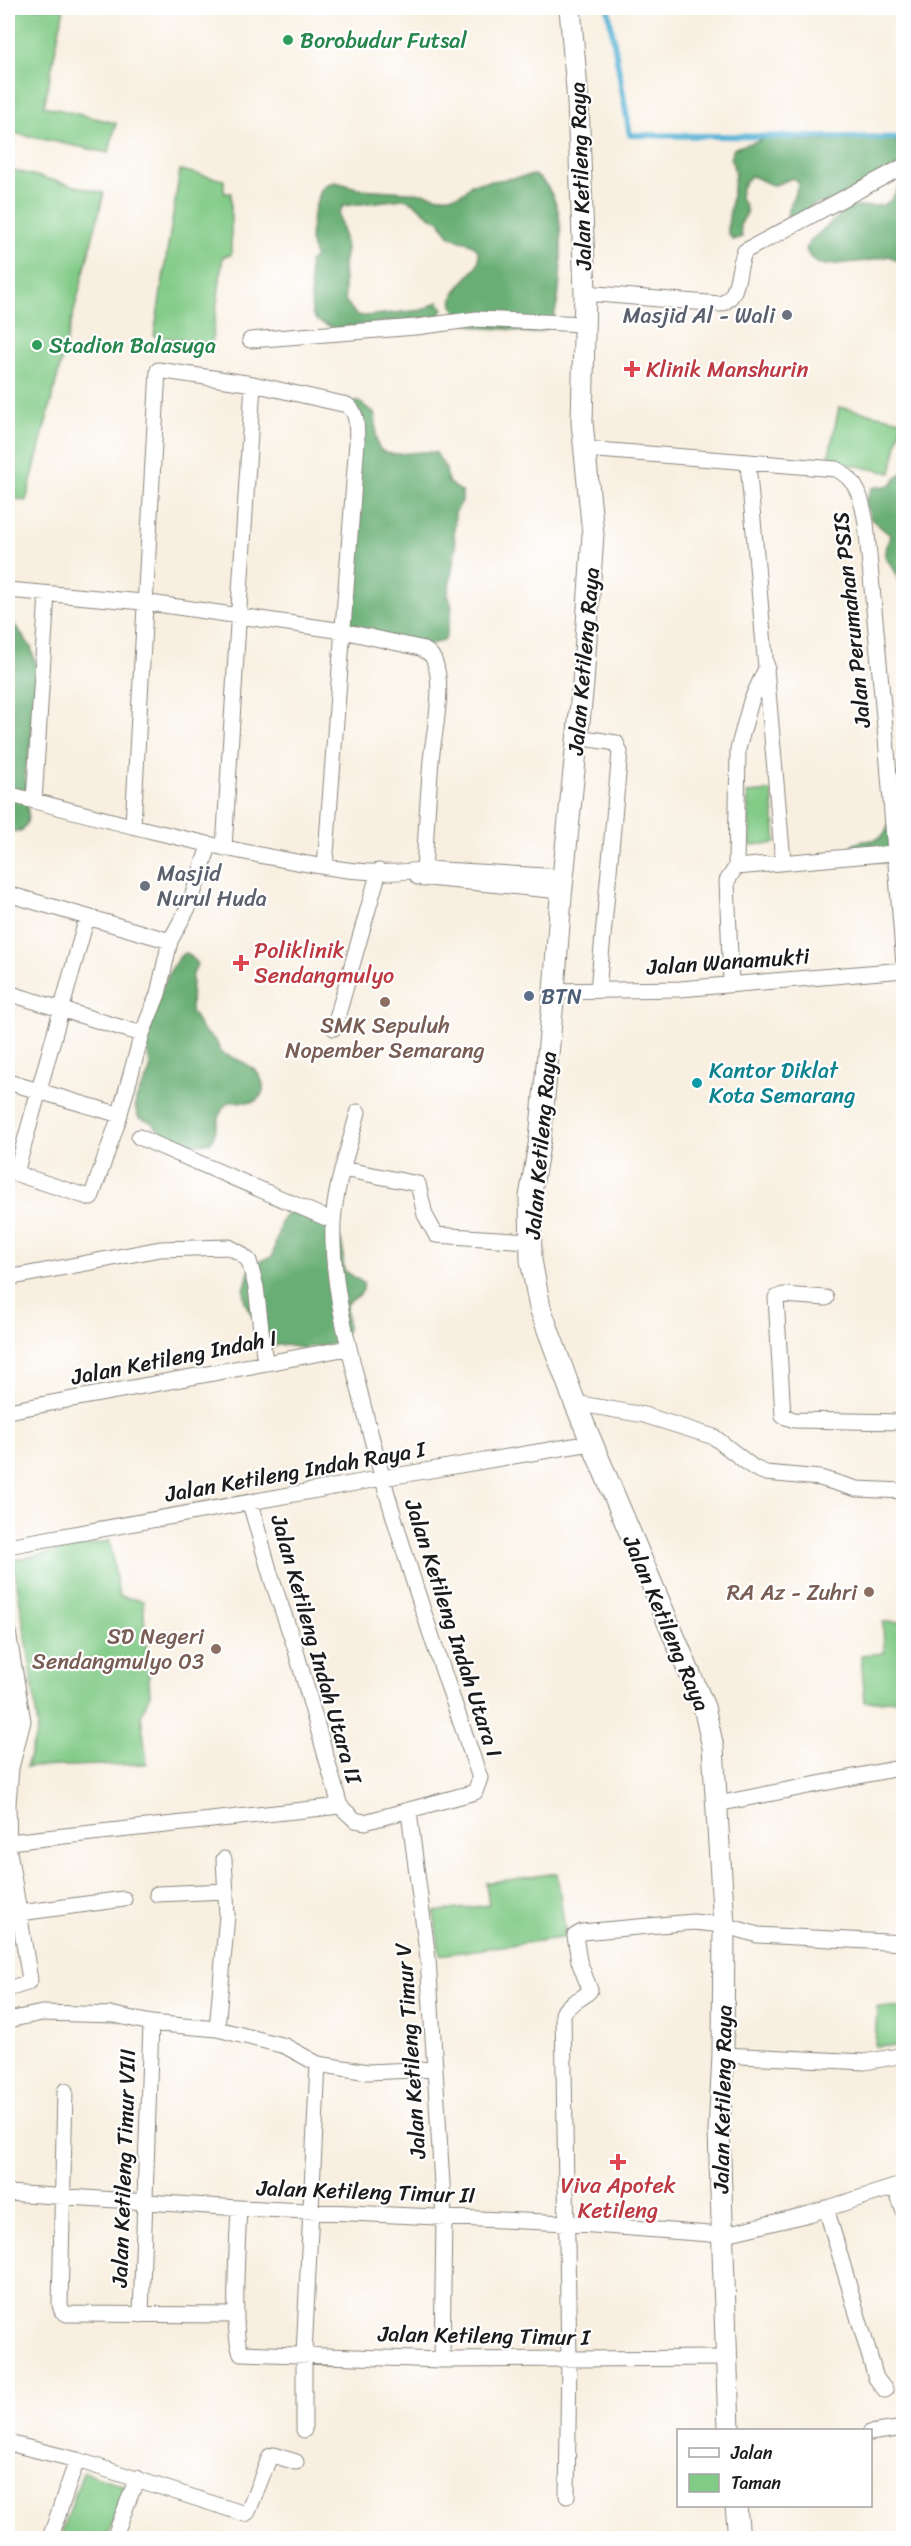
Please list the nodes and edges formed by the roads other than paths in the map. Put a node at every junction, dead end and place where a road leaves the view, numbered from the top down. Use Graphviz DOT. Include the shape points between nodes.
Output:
graph roads {
  1 [pos="570,8"];
  2 [pos="903,166"];
  3 [pos="585,293"];
  4 [pos="584,324"];
  5 [pos="250,340"];
  6 [pos="253,384"];
  7 [pos="585,449"];
  8 [pos="748,463"];
  9 [pos="8,590"];
  10 [pos="47,594"];
  11 [pos="143,602"];
  12 [pos="237,617"];
  13 [pos="343,630"];
  14 [pos="767,666"];
  15 [pos="578,737"];
  16 [pos="8,794"];
  17 [pos="34,801"];
  18 [pos="133,825"];
  19 [pos="217,847"];
  20 [pos="893,853"];
  21 [pos="783,862"];
  22 [pos="325,867"];
  23 [pos="736,867"];
  24 [pos="379,871"];
  25 [pos="425,874"];
  26 [pos="562,884"];
  27 [pos="8,894"];
  28 [pos="87,917"];
  29 [pos="170,942"];
  30 [pos="903,964"];
  31 [pos="903,970"];
  32 [pos="731,984"];
  33 [pos="598,990"];
  34 [pos="555,991"];
  35 [pos="8,993"];
  36 [pos="59,1010"];
  37 [pos="334,1028"];
  38 [pos="142,1034"];
  39 [pos="8,1082"];
  40 [pos="39,1091"];
  41 [pos="358,1112"];
  42 [pos="120,1115"];
  43 [pos="139,1137"];
  44 [pos="343,1169"];
  45 [pos="12,1172"];
  46 [pos="333,1221"];
  47 [pos="530,1241"];
  48 [pos="8,1278"];
  49 [pos="826,1298"];
  50 [pos="348,1348"];
  51 [pos="265,1363"];
  52 [pos="575,1403"];
  53 [pos="8,1411"];
  54 [pos="903,1422"];
  55 [pos="591,1443"];
  56 [pos="383,1478"];
  57 [pos="903,1491"];
  58 [pos="250,1503"];
  59 [pos="8,1546"];
  60 [pos="8,1632"];
  61 [pos="15,1722"];
  62 [pos="903,1767"];
  63 [pos="476,1792"];
  64 [pos="717,1804"];
  65 [pos="340,1806"];
  66 [pos="409,1812"];
  67 [pos="9,1842"];
  68 [pos="224,1859"];
  69 [pos="226,1891"];
  70 [pos="157,1894"];
  71 [pos="124,1899"];
  72 [pos="14,1905"];
  73 [pos="724,1925"];
  74 [pos="903,1943"];
  75 [pos="8,1989"];
  76 [pos="8,2020"];
  77 [pos="151,2023"];
  78 [pos="217,2029"];
  79 [pos="723,2055"];
  80 [pos="903,2055"];
  81 [pos="318,2064"];
  82 [pos="435,2070"];
  83 [pos="64,2091"];
  84 [pos="899,2185"];
  85 [pos="8,2193"];
  86 [pos="62,2196"];
  87 [pos="144,2202"];
  88 [pos="239,2208"];
  89 [pos="826,2208"];
  90 [pos="312,2211"];
  91 [pos="903,2212"];
  92 [pos="444,2217"];
  93 [pos="567,2223"];
  94 [pos="722,2235"];
  95 [pos="141,2315"];
  96 [pos="236,2315"];
  97 [pos="304,2354"];
  98 [pos="726,2358"];
  99 [pos="442,2360"];
  100 [pos="569,2360"];
  101 [pos="885,2390"];
  102 [pos="903,2428"];
  103 [pos="729,2429"];
  104 [pos="304,2430"];
  105 [pos="872,2433"];
  106 [pos="8,2444"];
  107 [pos="77,2460"];
  108 [pos="296,2462"];
  109 [pos="136,2478"];
  110 [pos="567,2496"];
  111 [pos="736,2507"];
  112 [pos="50,2538"];
  113 [pos="114,2538"];
  114 [pos="739,2538"];
  1 -- 3 [label="main road, Jalan Ketileng Raya" via="578,102"];
  2 -- 3 [label="street" via="745,251 728,302"];
  3 -- 4 [label="main road, Jalan Ketileng Raya"];
  4 -- 5 [label="street" via="477,319"];
  4 -- 7 [label="main road, Jalan Ketileng Raya"];
  6 -- 11 [label="street" via="158,370"];
  6 -- 12 [label="street"];
  6 -- 13 [label="street" via="347,405 354,412 357,442"];
  7 -- 8 [label="street, Jalan Perumahan PSIS"];
  7 -- 15 [label="main road, Jalan Ketileng Raya" via="593,534"];
  8 -- 14 [label="street"];
  8 -- 20 [label="street, Jalan Perumahan PSIS" via="836,469 847,474 863,501"];
  9 -- 10 [label="street"];
  10 -- 11 [label="street"];
  10 -- 17 [label="street"];
  11 -- 12 [label="street"];
  11 -- 18 [label="street"];
  12 -- 13 [label="street"];
  12 -- 19 [label="street"];
  13 -- 22 [label="street"];
  13 -- 25 [label="street" via="420,648 434,661 438,695"];
  14 -- 21 [label="street"];
  14 -- 23 [label="street" via="751,701 738,749"];
  15 -- 26 [label="main road, Jalan Ketileng Raya"];
  15 -- 33 [label="street" via="616,743 620,752"];
  16 -- 17 [label="street"];
  17 -- 18 [label="street"];
  18 -- 19 [label="street"];
  19 -- 22 [label="street"];
  19 -- 29 [label="street"];
  20 -- 21 [label="street"];
  20 -- 30 [label="street, Jalan Perumahan PSIS"];
  21 -- 23 [label="street"];
  22 -- 24 [label="street"];
  23 -- 32 [label="street" via="727,881"];
  24 -- 25 [label="street"];
  24 -- 37 [label="street"];
  25 -- 26 [label="street"];
  26 -- 34 [label="main road, Jalan Ketileng Raya"];
  27 -- 28 [label="street"];
  28 -- 29 [label="street"];
  28 -- 36 [label="street"];
  29 -- 38 [label="street" via="158,994"];
  31 -- 32 [label="street, Jalan Wanamukti"];
  32 -- 33 [label="street, Jalan Wanamukti"];
  33 -- 34 [label="street, Jalan Wanamukti"];
  34 -- 47 [label="main road, Jalan Ketileng Raya" via="530,1197"];
  35 -- 36 [label="street"];
  36 -- 38 [label="street"];
  36 -- 40 [label="street"];
  38 -- 42 [label="street"];
  39 -- 40 [label="street"];
  40 -- 42 [label="street"];
  40 -- 45 [label="street"];
  41 -- 44 [label="street"];
  42 -- 45 [label="street" via="91,1198"];
  43 -- 46 [label="street"];
  44 -- 46 [label="street"];
  44 -- 47 [label="street" via="418,1184 425,1215 436,1235"];
  46 -- 50 [label="street" via="335,1282"];
  47 -- 52 [label="main road, Jalan Ketileng Raya" via="532,1276 540,1308"];
  48 -- 51 [label="street" via="159,1249 229,1247 249,1261"];
  49 -- 54 [label="street" via="776,1298 783,1416 794,1420"];
  50 -- 51 [label="street, Jalan Ketileng Indah I"];
  50 -- 56 [label="street"];
  51 -- 53 [label="street, Jalan Ketileng Indah I"];
  52 -- 55 [label="main road, Jalan Ketileng Raya"];
  52 -- 57 [label="street" via="644,1415 714,1437 766,1473 820,1478 857,1489"];
  55 -- 56 [label="street, Jalan Ketileng Indah Raya I"];
  55 -- 64 [label="main road, Jalan Ketileng Raya" via="704,1707 713,1747"];
  56 -- 58 [label="street, Jalan Ketileng Indah Raya I"];
  56 -- 63 [label="street, Jalan Ketileng Indah Utara I" via="429,1631 480,1778"];
  58 -- 59 [label="street, Jalan Ketileng Indah Raya I"];
  58 -- 65 [label="street, Jalan Ketileng Indah Utara II"];
  60 -- 61 [label="street"];
  61 -- 67 [label="street"];
  62 -- 64 [label="street"];
  63 -- 66 [label="street, Jalan Ketileng Indah Utara II"];
  64 -- 73 [label="main road, Jalan Ketileng Raya"];
  65 -- 66 [label="street, Jalan Ketileng Indah Utara II" via="355,1820 365,1822"];
  65 -- 67 [label="street"];
  66 -- 82 [label="street, Jalan Ketileng Timur V" via="428,1959"];
  67 -- 72 [label="street"];
  68 -- 69 [label="street"];
  69 -- 70 [label="street"];
  69 -- 78 [label="street"];
  71 -- 72 [label="street"];
  72 -- 75 [label="street" via="30,1980"];
  73 -- 74 [label="street" via="758,1935"];
  73 -- 79 [label="main road, Jalan Ketileng Raya"];
  73 -- 93 [label="street" via="693,1922 582,1932 574,1936 590,1990 567,2007 564,2014"];
  76 -- 77 [label="street" via="42,2013 115,2015"];
  77 -- 78 [label="street"];
  77 -- 87 [label="street, Jalan Ketileng Timur VIII"];
  78 -- 81 [label="street" via="285,2046"];
  79 -- 80 [label="street" via="865,2062"];
  79 -- 94 [label="main road, Jalan Ketileng Raya" via="719,2131"];
  81 -- 82 [label="street" via="368,2072"];
  81 -- 90 [label="street"];
  82 -- 92 [label="street, Jalan Ketileng Timur V"];
  83 -- 86 [label="street"];
  84 -- 89 [label="street, Jalan Ketileng Timur II"];
  84 -- 91 [label="street"];
  85 -- 86 [label="street, Jalan Ketileng Timur II"];
  86 -- 87 [label="street, Jalan Ketileng Timur II"];
  86 -- 95 [label="street" via="63,2311"];
  87 -- 88 [label="street, Jalan Ketileng Timur II"];
  87 -- 95 [label="street, Jalan Ketileng Timur VIII"];
  88 -- 90 [label="street, Jalan Ketileng Timur II"];
  88 -- 96 [label="street"];
  89 -- 94 [label="street, Jalan Ketileng Timur II"];
  89 -- 101 [label="street" via="876,2378"];
  90 -- 92 [label="street, Jalan Ketileng Timur II"];
  90 -- 97 [label="street"];
  92 -- 93 [label="street, Jalan Ketileng Timur II"];
  92 -- 99 [label="street, Jalan Ketileng Timur V"];
  93 -- 94 [label="street, Jalan Ketileng Timur II"];
  93 -- 100 [label="street"];
  94 -- 98 [label="main road, Jalan Ketileng Raya"];
  95 -- 96 [label="street"];
  96 -- 97 [label="street, Jalan Ketileng Timur I" via="241,2353"];
  97 -- 99 [label="street, Jalan Ketileng Timur I"];
  97 -- 104 [label="street"];
  98 -- 100 [label="street, Jalan Ketileng Timur I"];
  98 -- 103 [label="main road, Jalan Ketileng Raya"];
  99 -- 100 [label="street, Jalan Ketileng Timur I"];
  100 -- 110 [label="street"];
  102 -- 105 [label="street"];
  106 -- 107 [label="street"];
  107 -- 109 [label="street"];
  107 -- 112 [label="street"];
  108 -- 109 [label="street" via="270,2457 245,2514"];
  109 -- 113 [label="street"];
  111 -- 114 [label="main road"];
}
